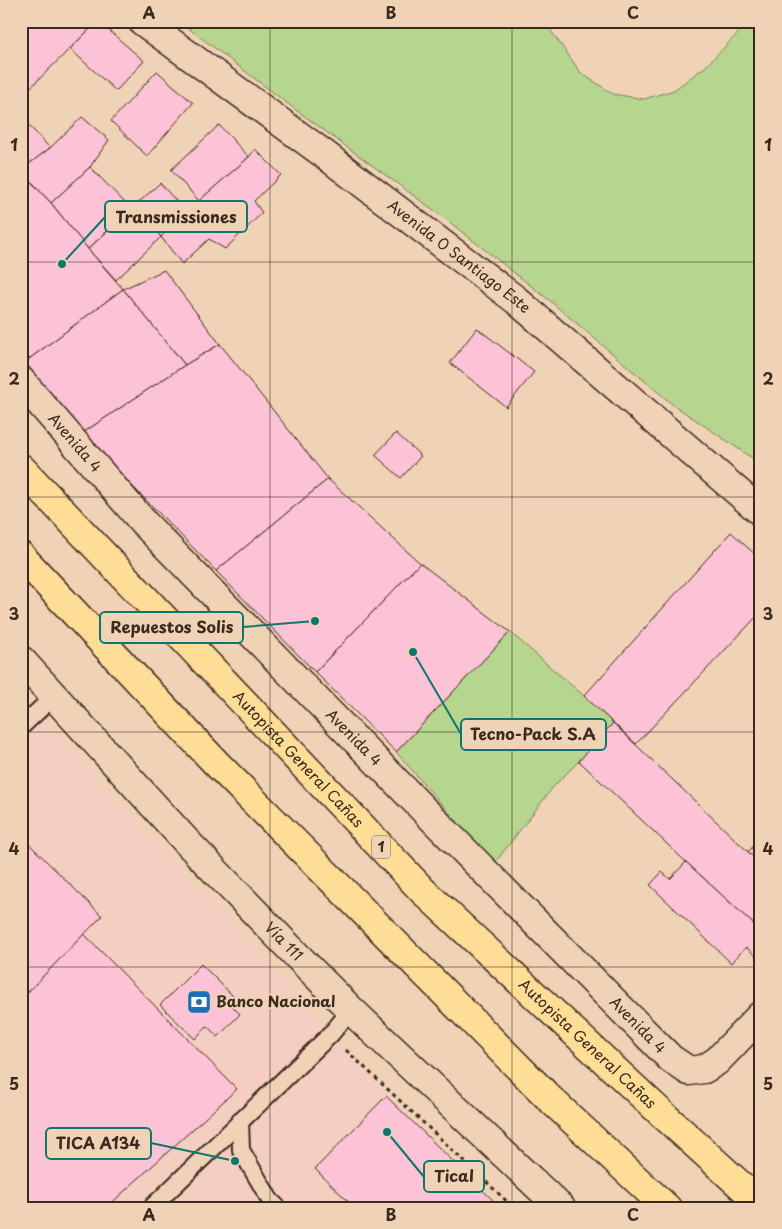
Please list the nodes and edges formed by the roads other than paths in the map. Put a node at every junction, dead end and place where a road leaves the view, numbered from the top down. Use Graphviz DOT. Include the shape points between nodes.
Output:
graph roads {
  1 [pos="142,21"];
  2 [pos="21,381"];
  3 [pos="21,468"];
  4 [pos="761,512"];
  5 [pos="21,556"];
  6 [pos="21,660"];
  7 [pos="54,696"];
  8 [pos="21,727"];
  9 [pos="351,1010"];
  10 [pos="761,1015"];
  11 [pos="240,1122"];
  12 [pos="761,1204"];
  13 [pos="151,1208"];
  14 [pos="278,1208"];
  15 [pos="561,1208"];
  16 [pos="667,1208"];
  1 -- 4 [label="street, Avenida 0 Santiago Este" via="516,300"];
  2 -- 10 [label="street, Avenida 4" via="144,523 671,1059 689,1071 704,1069 717,1061"];
  3 -- 12 [label="highway, Autopista General Cañas / 1" via="423,891"];
  5 -- 16 [label="highway" via="216,763 550,1099"];
  6 -- 7 [label="street, Vía 111"];
  7 -- 8 [label="lane"];
  7 -- 9 [label="street, Vía 111" via="186,841"];
  9 -- 11 [label="lane" via="330,1035"];
  9 -- 15 [label="street, Vía 111"];
  11 -- 13 [label="lane"];
  11 -- 14 [label="lane" via="241,1150"];
}
